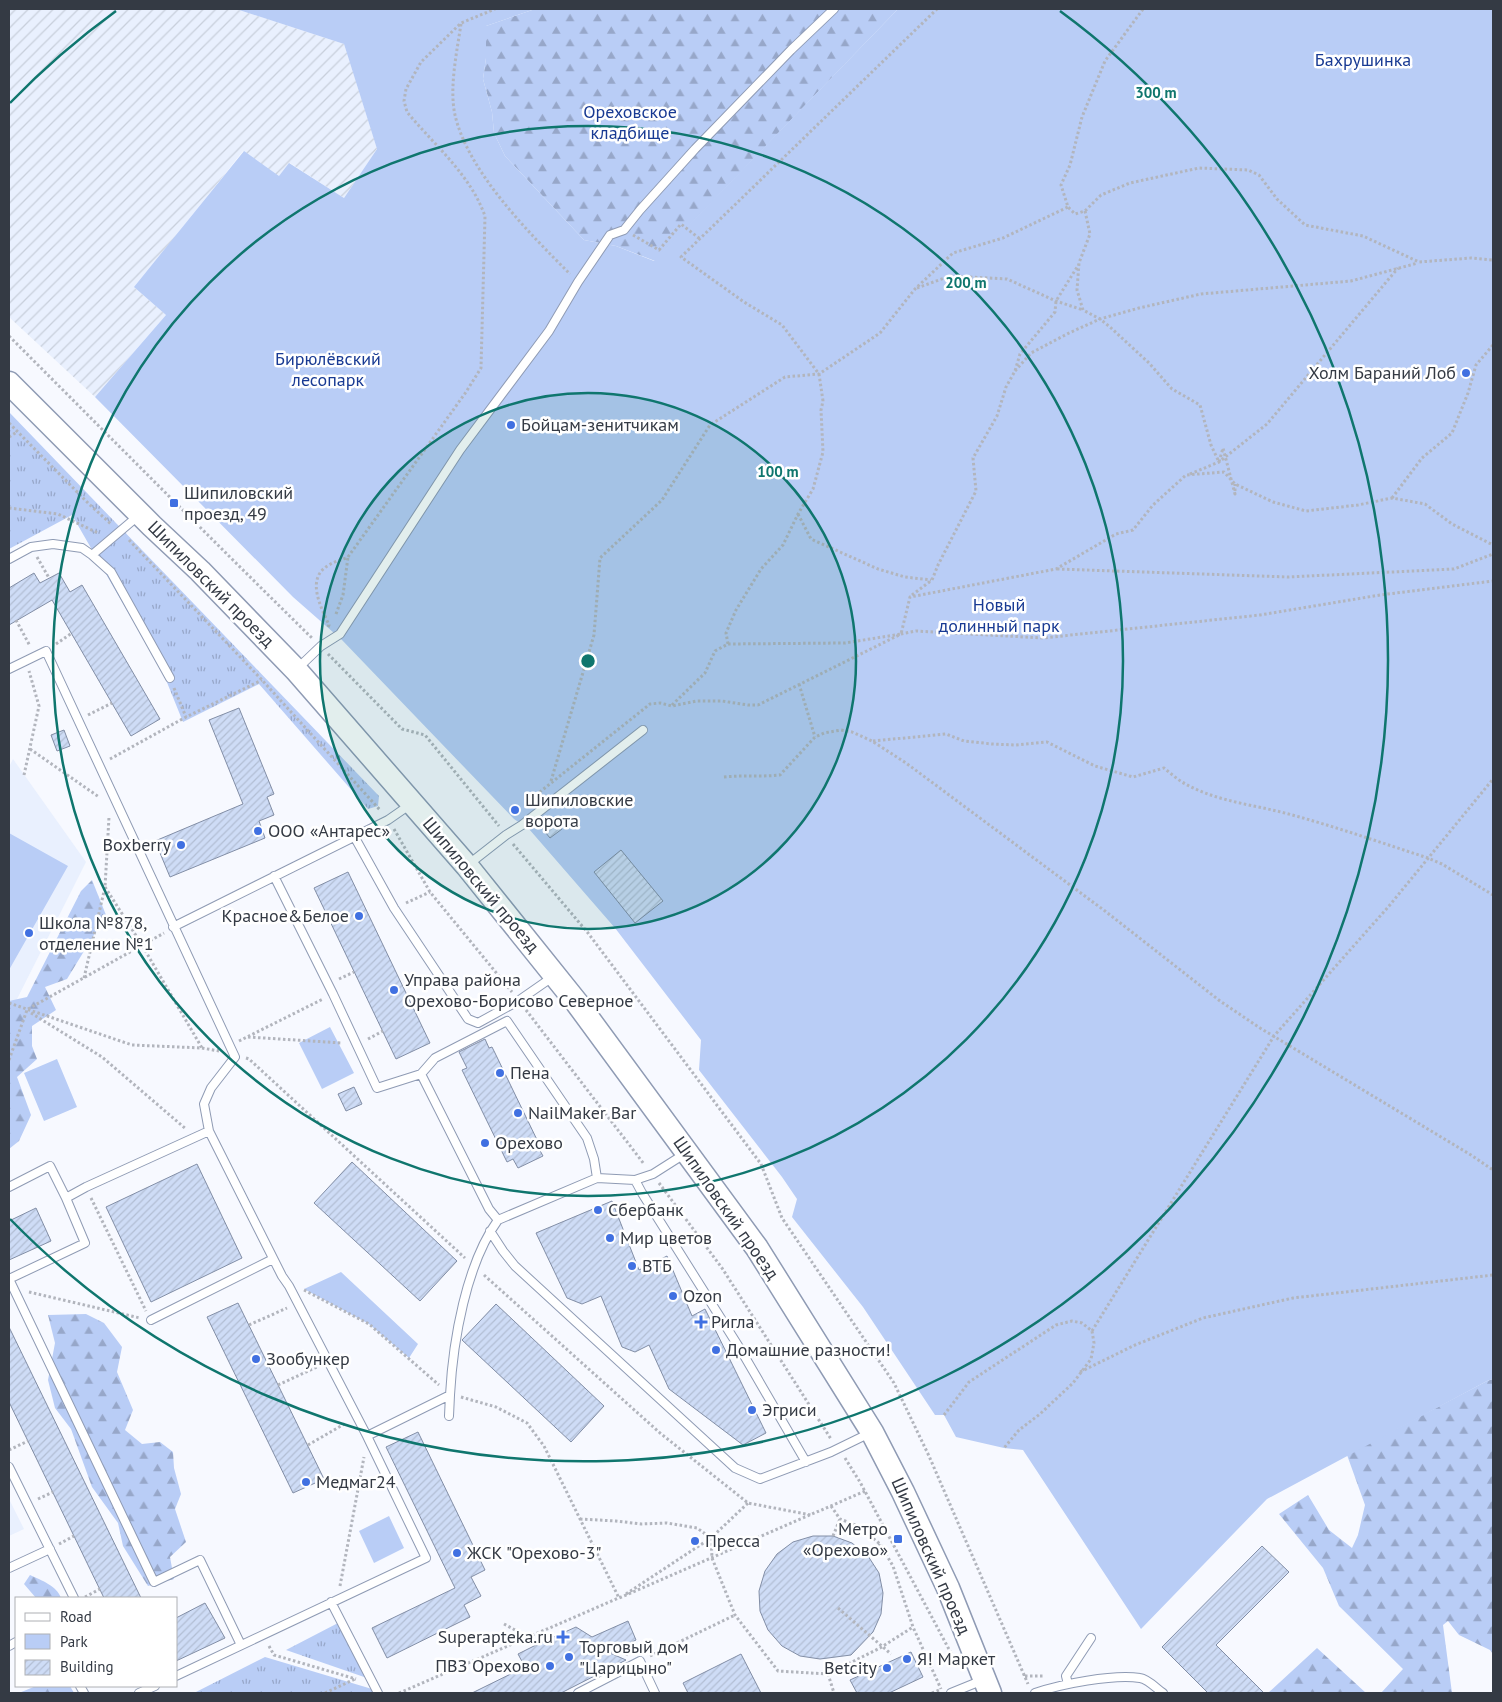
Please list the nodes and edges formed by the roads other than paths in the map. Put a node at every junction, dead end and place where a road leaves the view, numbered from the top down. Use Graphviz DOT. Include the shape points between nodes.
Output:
graph roads {
  1 [pos="834,9"];
  2 [pos="9,383"];
  3 [pos="140,514"];
  4 [pos="92,555"];
  5 [pos="9,559"];
  6 [pos="9,669"];
  7 [pos="296,670"];
  8 [pos="170,678"];
  9 [pos="643,730"];
  10 [pos="413,802"];
  11 [pos="354,836"];
  12 [pos="467,866"];
  13 [pos="274,876"];
  14 [pos="173,927"];
  15 [pos="556,975"];
  16 [pos="421,1074"];
  17 [pos="209,1131"];
  18 [pos="688,1152"];
  19 [pos="597,1178"];
  20 [pos="636,1180"];
  21 [pos="9,1187"];
  22 [pos="66,1198"];
  23 [pos="498,1220"];
  24 [pos="490,1231"];
  25 [pos="273,1259"];
  26 [pos="9,1279"];
  27 [pos="151,1320"];
  28 [pos="450,1395"];
  29 [pos="449,1416"];
  30 [pos="872,1432"];
  31 [pos="367,1436"];
  32 [pos="806,1462"];
  33 [pos="9,1467"];
  34 [pos="50,1549"];
  35 [pos="9,1568"];
  36 [pos="74,1597"];
  37 [pos="334,1600"];
  38 [pos="1090,1638"];
  39 [pos="241,1645"];
  40 [pos="178,1675"];
  41 [pos="1068,1684"];
  42 [pos="988,1686"];
  43 [pos="153,1687"];
  44 [pos="139,1693"];
  45 [pos="378,1693"];
  46 [pos="578,1693"];
  47 [pos="655,1693"];
  48 [pos="951,1693"];
  49 [pos="1036,1693"];
  50 [pos="1163,1693"];
  1 -- 7 [label="lane" via="695,149 624,230 610,235 549,331 460,450 340,634 321,646"];
  2 -- 3 [label="main road, Шипиловский проезд"];
  3 -- 4 [label="lane"];
  3 -- 7 [label="main road, Шипиловский проезд"];
  4 -- 5 [label="lane" via="82,548 53,544 31,547"];
  4 -- 8 [label="lane" via="111,572"];
  6 -- 14 [label="lane" via="46,651"];
  7 -- 10 [label="main road, Шипиловский проезд"];
  9 -- 12 [label="lane"];
  10 -- 11 [label="lane" via="388,820"];
  10 -- 12 [label="main road, Шипиловский проезд"];
  11 -- 13 [label="lane"];
  11 -- 15 [label="lane" via="394,908 468,1019 478,1023"];
  12 -- 15 [label="main road, Шипиловский проезд"];
  13 -- 14 [label="lane"];
  13 -- 16 [label="lane" via="376,1088"];
  14 -- 17 [label="lane" via="234,1057 211,1088 204,1104"];
  15 -- 18 [label="main road, Шипиловский проезд"];
  16 -- 19 [label="lane" via="435,1058 507,1021 587,1138"];
  16 -- 23 [label="lane" via="489,1209"];
  17 -- 22 [label="lane"];
  17 -- 25 [label="lane"];
  18 -- 20 [label="lane" via="653,1174"];
  18 -- 30 [label="main road, Шипиловский проезд" via="757,1248"];
  19 -- 20 [label="lane"];
  19 -- 23 [label="lane"];
  20 -- 32 [label="lane"];
  21 -- 22 [label="lane" via="50,1166"];
  22 -- 26 [label="lane" via="86,1243"];
  23 -- 24 [label="lane"];
  24 -- 28 [label="lane" via="463,1304 453,1354"];
  24 -- 32 [label="lane" via="515,1266 735,1468 760,1479"];
  25 -- 27 [label="lane"];
  25 -- 31 [label="lane"];
  26 -- 39 [label="lane" via="154,1582 200,1560"];
  28 -- 29 [label="lane"];
  28 -- 31 [label="lane"];
  30 -- 32 [label="lane"];
  30 -- 42 [label="main road, Шипиловский проезд" via="948,1588"];
  31 -- 37 [label="lane" via="426,1558"];
  33 -- 34 [label="lane"];
  34 -- 35 [label="lane"];
  34 -- 36 [label="lane"];
  37 -- 39 [label="lane"];
  37 -- 45 [label="lane"];
  38 -- 41 [label="lane" via="1066,1676"];
  39 -- 40 [label="lane"];
  41 -- 49 [label="lane"];
  41 -- 50 [label="lane" via="1142,1678"];
  42 -- 48 [label="lane"];
  43 -- 44 [label="lane"];
  46 -- 47 [label="lane" via="640,1661"];
}
